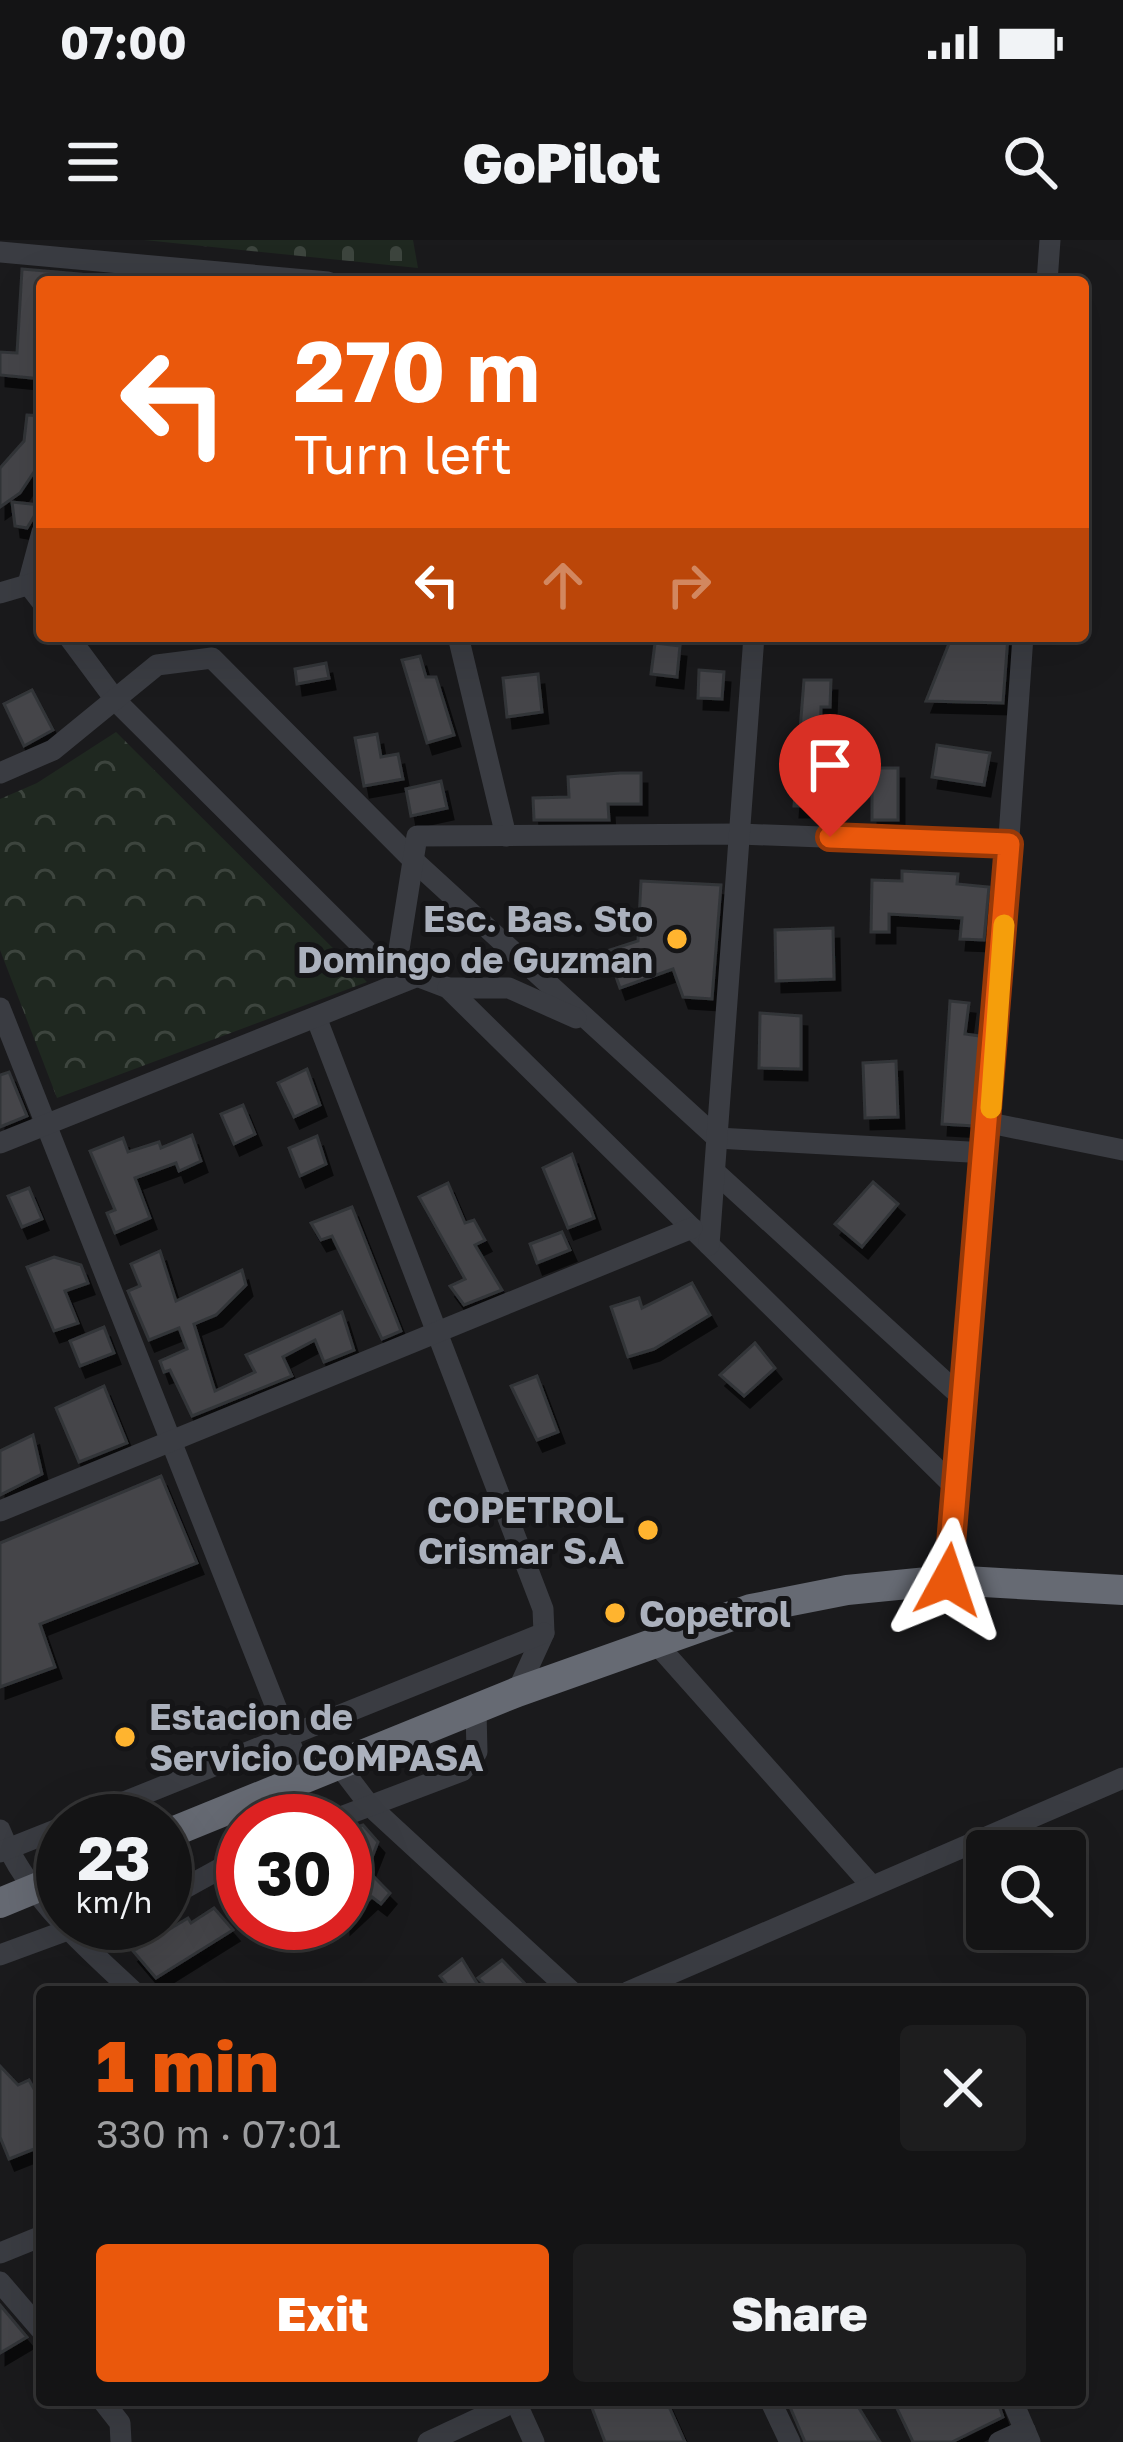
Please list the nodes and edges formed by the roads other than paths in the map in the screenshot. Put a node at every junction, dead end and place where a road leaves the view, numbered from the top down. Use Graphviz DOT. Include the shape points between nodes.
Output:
graph roads {
  1 [pos="1049,240"];
  2 [pos="0,252"];
  3 [pos="111,272"];
  4 [pos="198,276"];
  5 [pos="1047,276"];
  6 [pos="36,589"];
  7 [pos="0,593"];
  8 [pos="72,642"];
  9 [pos="459,642"];
  10 [pos="754,642"];
  11 [pos="1023,642"];
  12 [pos="117,702"];
  13 [pos="0,773"];
  14 [pos="740,834"];
  15 [pos="506,836"];
  16 [pos="1009,844"];
  17 [pos="413,860"];
  18 [pos="407,972"];
  19 [pos="448,988"];
  20 [pos="0,1008"];
  21 [pos="316,1017"];
  22 [pos="593,1025"];
  23 [pos="990,1123"];
  24 [pos="44,1125"];
  25 [pos="717,1138"];
  26 [pos="0,1142"];
  27 [pos="1123,1150"];
  28 [pos="987,1153"];
  29 [pos="715,1172"];
  30 [pos="692,1228"];
  31 [pos="709,1245"];
  32 [pos="434,1333"];
  33 [pos="964,1400"];
  34 [pos="170,1441"];
  35 [pos="957,1489"];
  36 [pos="0,1511"];
  37 [pos="948,1580"];
  38 [pos="1123,1590"];
  39 [pos="544,1633"];
  40 [pos="654,1641"];
  41 [pos="518,1692"];
  42 [pos="476,1711"];
  43 [pos="287,1736"];
  44 [pos="338,1765"];
  45 [pos="304,1778"];
  46 [pos="1123,1778"];
  47 [pos="144,1794"];
  48 [pos="361,1794"];
  49 [pos="372,1805"];
  50 [pos="372,1808"];
  51 [pos="192,1824"];
  52 [pos="36,1834"];
  53 [pos="2,1844"];
  54 [pos="36,1872"];
  55 [pos="872,1885"];
  56 [pos="36,1889"];
  57 [pos="0,1903"];
  58 [pos="36,1941"];
  59 [pos="98,1950"];
  60 [pos="0,1955"];
  61 [pos="129,1986"];
  62 [pos="565,1986"];
  63 [pos="642,1986"];
  64 [pos="36,2238"];
  65 [pos="0,2253"];
  66 [pos="0,2282"];
  67 [pos="36,2324"];
  68 [pos="107,2406"];
  69 [pos="504,2406"];
  70 [pos="517,2406"];
  71 [pos="773,2406"];
  72 [pos="1014,2406"];
  73 [pos="1027,2436"];
  74 [pos="121,2442"];
  75 [pos="428,2442"];
  76 [pos="534,2442"];
  77 [pos="790,2442"];
  78 [pos="999,2442"];
  1 -- 5 [label="street"];
  2 -- 3 [label="street"];
  3 -- 4 [label="street"];
  6 -- 7 [label="street"];
  8 -- 12 [label="street"];
  9 -- 15 [label="street"];
  10 -- 14 [label="street"];
  11 -- 16 [label="street"];
  12 -- 13 [label="street" via="53,750"];
  12 -- 17 [label="street" via="157,665 212,658"];
  12 -- 18 [label="street" via="377,961"];
  14 -- 15 [label="street"];
  14 -- 16 [label="street"];
  14 -- 25 [label="street"];
  15 -- 17 [label="street" via="417,836"];
  16 -- 23 [label="street"];
  17 -- 18 [label="street"];
  17 -- 22 [label="street"];
  18 -- 19 [label="street"];
  18 -- 21 [label="street"];
  19 -- 22 [label="street" via="508,988"];
  19 -- 30 [label="street"];
  20 -- 24 [label="street"];
  21 -- 24 [label="street"];
  21 -- 32 [label="street"];
  22 -- 25 [label="street"];
  23 -- 27 [label="street"];
  23 -- 28 [label="street"];
  24 -- 26 [label="street"];
  24 -- 34 [label="street"];
  25 -- 28 [label="street"];
  25 -- 29 [label="street"];
  28 -- 33 [label="street"];
  29 -- 31 [label="street"];
  29 -- 33 [label="street"];
  30 -- 31 [label="street"];
  30 -- 32 [label="street"];
  31 -- 35 [label="street"];
  32 -- 34 [label="street"];
  32 -- 39 [label="street" via="542,1609"];
  33 -- 35 [label="street"];
  34 -- 36 [label="street"];
  34 -- 43 [label="street"];
  35 -- 37 [label="street"];
  37 -- 38 [label="highway"];
  37 -- 40 [label="highway" via="751,1609"];
  39 -- 41 [label="street"];
  39 -- 43 [label="street"];
  40 -- 41 [label="highway"];
  40 -- 55 [label="street"];
  41 -- 42 [label="highway"];
  42 -- 44 [label="highway"];
  42 -- 49 [label="street" via="470,1765"];
  43 -- 45 [label="street"];
  43 -- 47 [label="street"];
  44 -- 45 [label="highway"];
  44 -- 48 [label="street"];
  45 -- 51 [label="highway"];
  46 -- 55 [label="street"];
  50 -- 62 [label="street"];
  52 -- 53 [label="street"];
  53 -- 54 [label="street"];
  55 -- 63 [label="street"];
  56 -- 57 [label="highway"];
  58 -- 60 [label="street"];
  59 -- 61 [label="street"];
  64 -- 65 [label="street"];
  66 -- 67 [label="street"];
  68 -- 74 [label="street" via="120,2423"];
  69 -- 75 [label="street"];
  70 -- 76 [label="street"];
  71 -- 77 [label="street"];
  72 -- 73 [label="street"];
  73 -- 78 [label="street"];
}
